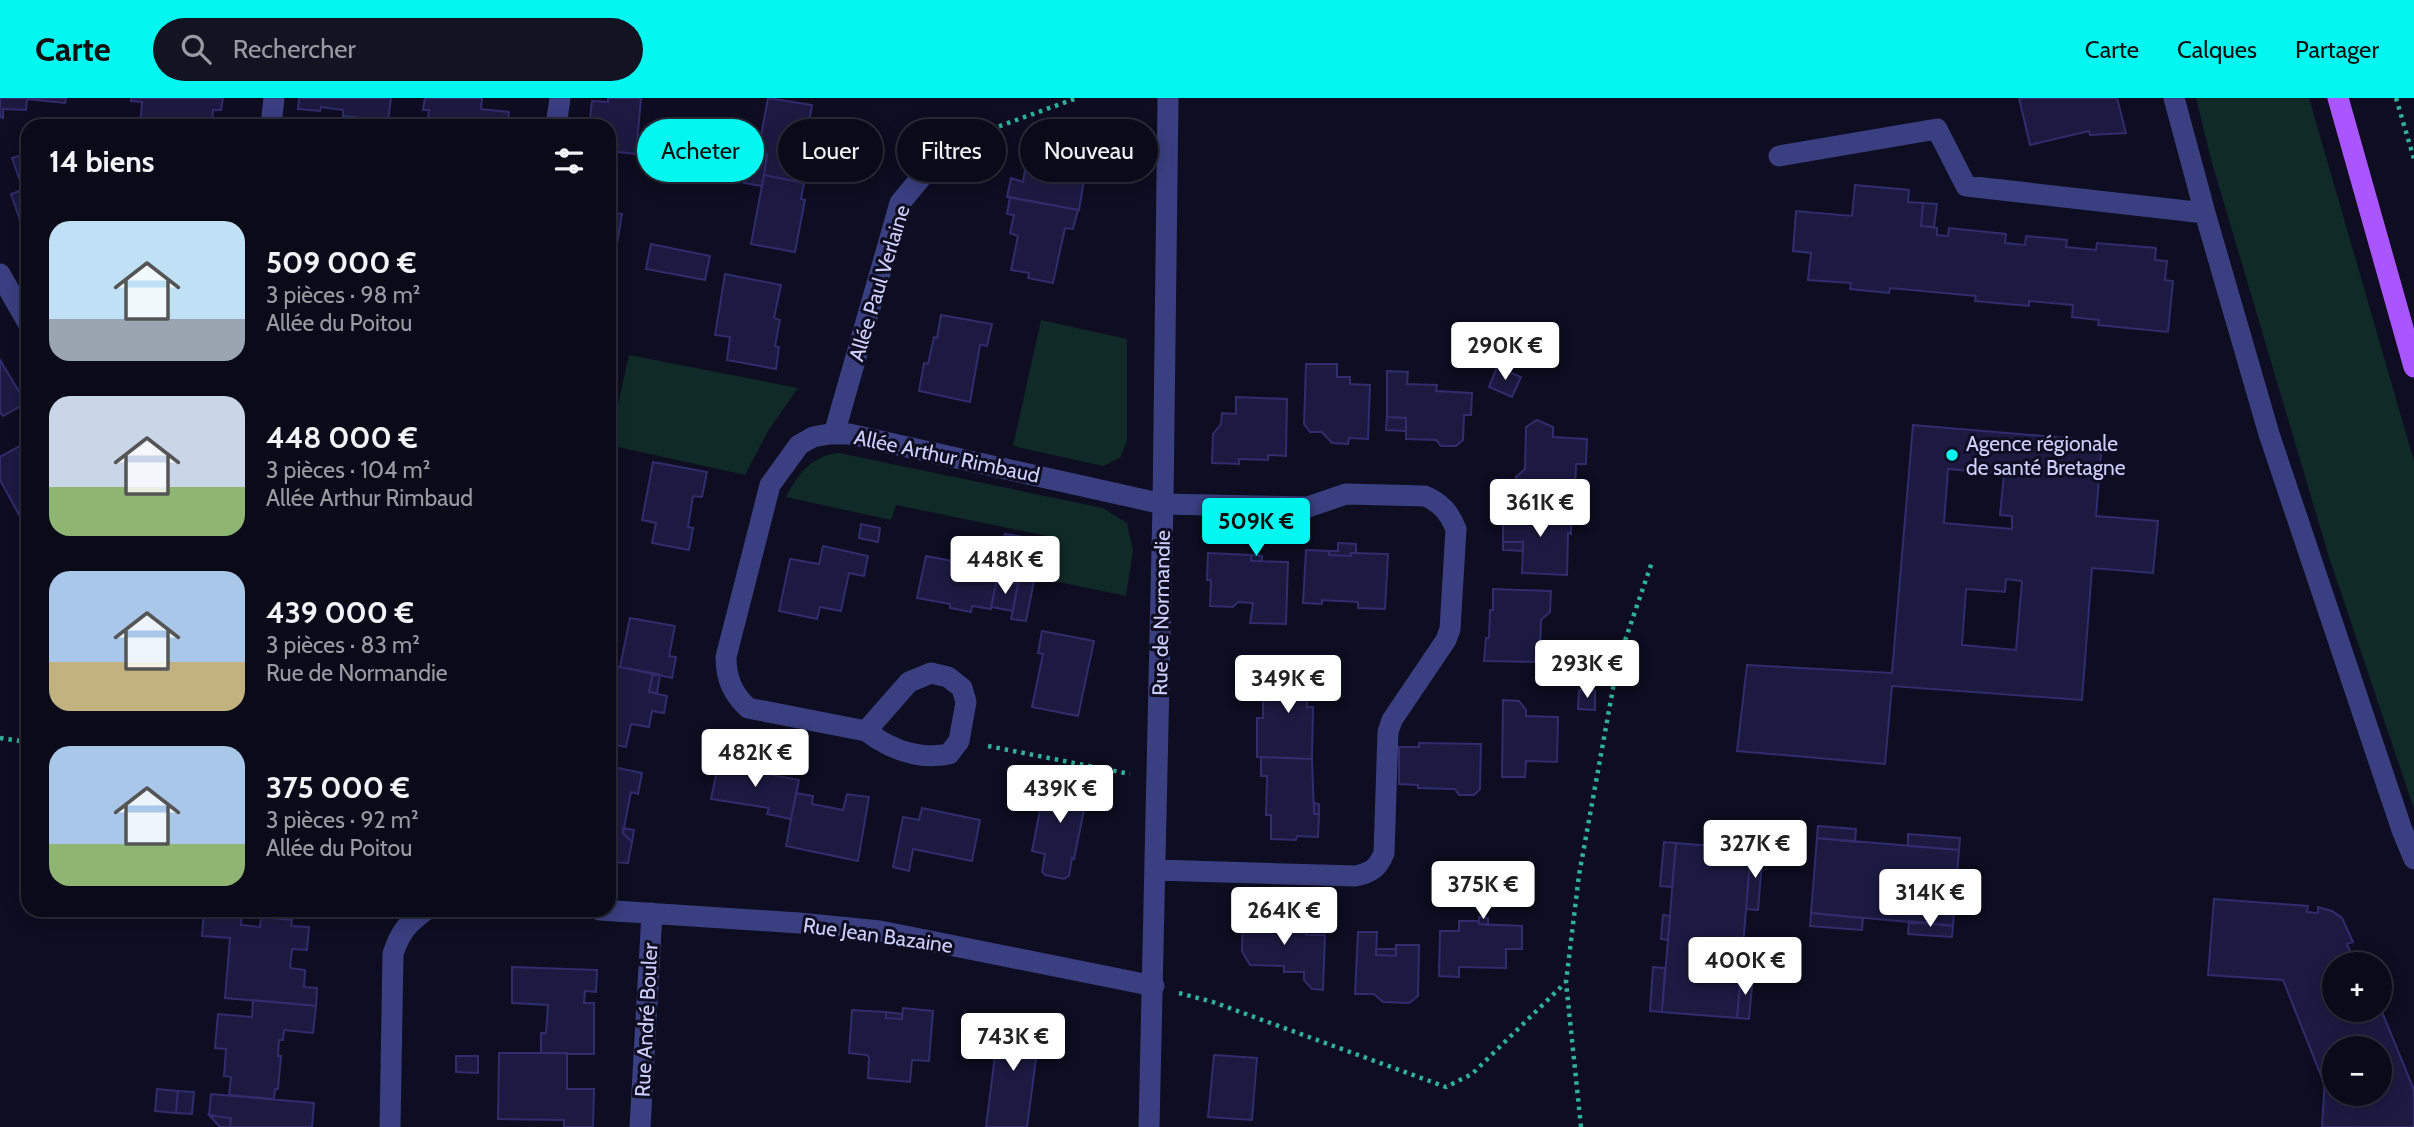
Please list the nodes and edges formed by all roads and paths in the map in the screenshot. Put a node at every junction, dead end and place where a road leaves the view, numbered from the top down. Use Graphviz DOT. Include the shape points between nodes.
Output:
graph roads {
  1 [pos="275,98"];
  2 [pos="560,98"];
  3 [pos="1077,98"];
  4 [pos="1168,98"];
  5 [pos="2174,98"];
  6 [pos="2338,98"];
  7 [pos="2396,98"];
  8 [pos="272,119"];
  9 [pos="557,119"];
  10 [pos="1006,124"];
  11 [pos="1779,156"];
  12 [pos="2414,159"];
  13 [pos="917,182"];
  14 [pos="2205,213"];
  15 [pos="0,274"];
  16 [pos="21,311"];
  17 [pos="2414,366"];
  18 [pos="834,434"];
  19 [pos="1163,503"];
  20 [pos="1652,562"];
  21 [pos="866,731"];
  22 [pos="0,738"];
  23 [pos="21,741"];
  24 [pos="959,741"];
  25 [pos="1157,779"];
  26 [pos="2414,859"];
  27 [pos="1156,870"];
  28 [pos="616,911"];
  29 [pos="652,913"];
  30 [pos="417,917"];
  31 [pos="1566,982"];
  32 [pos="1154,986"];
  33 [pos="390,1127"];
  34 [pos="640,1127"];
  35 [pos="1149,1127"];
  36 [pos="1581,1127"];
  1 -- 8 [label="street"];
  2 -- 9 [label="street"];
  3 -- 10 [label="path"];
  4 -- 19 [label="street, Rue de Normandie"];
  5 -- 14 [label="street"];
  6 -- 17 [label="main road"];
  7 -- 12 [label="path"];
  11 -- 14 [label="street" via="1937,129 1966,186"];
  13 -- 18 [label="street, Allée Paul Verlaine" via="900,203"];
  14 -- 26 [label="street" via="2269,434"];
  15 -- 16 [label="street"];
  18 -- 19 [label="street, Allée Arthur Rimbaud" via="882,440"];
  18 -- 21 [label="street, Allée Arthur Rimbaud" via="799,445 770,485 726,671 737,698 748,708"];
  19 -- 25 [label="street, Rue de Normandie"];
  19 -- 27 [label="street, Allée Arthur Rimbaud" via="1308,507 1346,494 1425,496 1445,508 1456,529 1450,629 1388,732 1384,853 1374,869 1355,876"];
  20 -- 31 [label="path" via="1618,661 1579,875"];
  21 -- 24 [label="street, Allée Arthur Rimbaud" via="885,745 933,757 949,754"];
  21 -- 24 [label="street" via="909,682 932,673 948,677 962,688 966,702"];
  22 -- 23 [label="path"];
  24 -- 25 [label="path"];
  25 -- 27 [label="street, Rue de Normandie"];
  27 -- 32 [label="street, Rue de Normandie"];
  28 -- 29 [label="street, Rue Jean Bazaine"];
  29 -- 32 [label="street, Rue Jean Bazaine" via="880,931"];
  29 -- 34 [label="street, Rue André Bouler"];
  30 -- 33 [label="street" via="399,936 393,954"];
  31 -- 32 [label="path" via="1472,1074 1446,1087 1213,1002"];
  31 -- 36 [label="path"];
  32 -- 35 [label="street, Rue de Normandie"];
}
